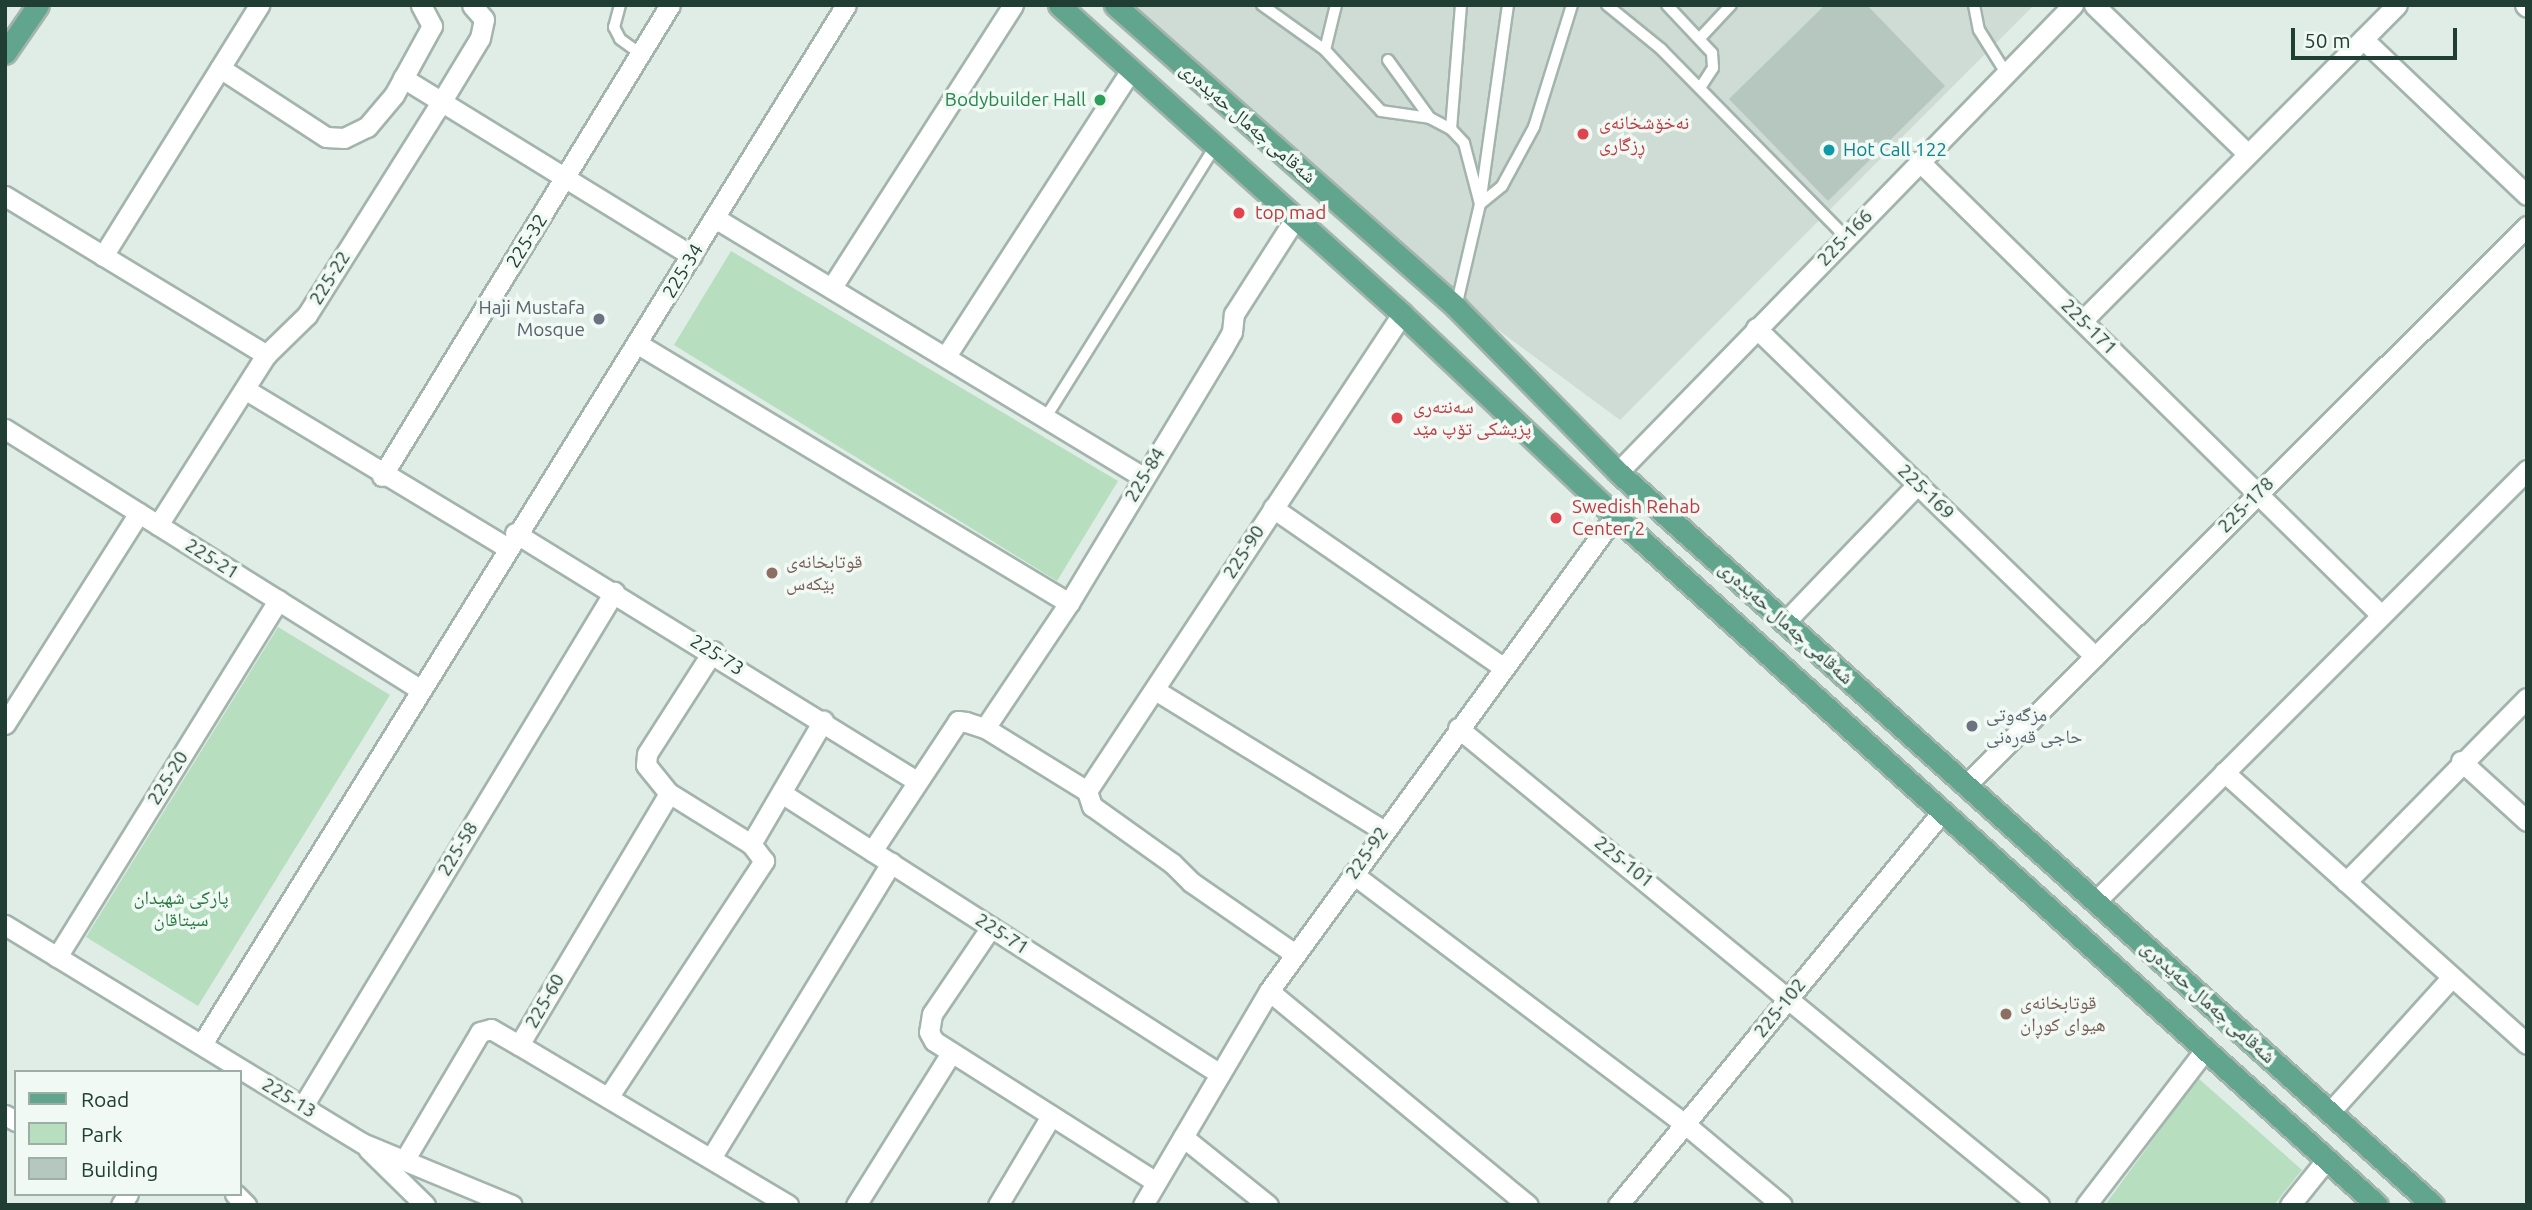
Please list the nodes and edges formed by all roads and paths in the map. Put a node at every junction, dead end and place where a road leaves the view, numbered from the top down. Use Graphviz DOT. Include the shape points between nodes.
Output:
graph roads {
  1 [pos="38,5"];
  2 [pos="259,5"];
  3 [pos="620,5"];
  4 [pos="670,5"];
  5 [pos="846,5"];
  6 [pos="1013,5"];
  7 [pos="1059,5"];
  8 [pos="1115,5"];
  9 [pos="1262,5"];
  10 [pos="1336,5"];
  11 [pos="1461,5"];
  12 [pos="1508,5"];
  13 [pos="1572,5"];
  14 [pos="1607,5"];
  15 [pos="1667,5"];
  16 [pos="1731,5"];
  17 [pos="1975,5"];
  18 [pos="2073,5"];
  19 [pos="2094,5"];
  20 [pos="2397,5"];
  21 [pos="427,8"];
  22 [pos="478,12"];
  23 [pos="1700,38"];
  24 [pos="2363,39"];
  25 [pos="1325,50"];
  26 [pos="5,53"];
  27 [pos="641,54"];
  28 [pos="1388,60"];
  29 [pos="220,68"];
  30 [pos="1131,70"];
  31 [pos="2006,73"];
  32 [pos="403,78"];
  33 [pos="1700,88"];
  34 [pos="443,99"];
  35 [pos="1430,118"];
  36 [pos="1451,129"];
  37 [pos="1215,147"];
  38 [pos="2249,154"];
  39 [pos="1919,161"];
  40 [pos="567,177"];
  41 [pos="2527,195"];
  42 [pos="5,196"];
  43 [pos="1480,204"];
  44 [pos="1296,217"];
  45 [pos="715,218"];
  46 [pos="2527,226"];
  47 [pos="1846,236"];
  48 [pos="103,256"];
  49 [pos="692,256"];
  50 [pos="832,287"];
  51 [pos="1456,307"];
  52 [pos="1402,314"];
  53 [pos="2082,321"];
  54 [pos="1756,328"];
  55 [pos="638,344"];
  56 [pos="265,355"];
  57 [pos="946,356"];
  58 [pos="246,390"];
  59 [pos="1046,417"];
  60 [pos="5,429"];
  61 [pos="2527,470"];
  62 [pos="1618,472"];
  63 [pos="382,476"];
  64 [pos="1143,477"];
  65 [pos="1918,484"];
  66 [pos="2258,494"];
  67 [pos="1273,509"];
  68 [pos="139,513"];
  69 [pos="1615,516"];
  70 [pos="158,525"];
  71 [pos="511,540"];
  72 [pos="614,593"];
  73 [pos="278,600"];
  74 [pos="1069,603"];
  75 [pos="2381,615"];
  76 [pos="1785,622"];
  77 [pos="713,651"];
  78 [pos="2095,656"];
  79 [pos="1503,667"];
  80 [pos="419,689"];
  81 [pos="1155,690"];
  82 [pos="2527,698"];
  83 [pos="823,721"];
  84 [pos="5,724"];
  85 [pos="976,725"];
  86 [pos="1458,728"];
  87 [pos="2461,761"];
  88 [pos="2224,772"];
  89 [pos="917,781"];
  90 [pos="1966,785"];
  91 [pos="1087,791"];
  92 [pos="669,793"];
  93 [pos="783,793"];
  94 [pos="1942,812"];
  95 [pos="2527,821"];
  96 [pos="1383,830"];
  97 [pos="751,844"];
  98 [pos="872,851"];
  99 [pos="891,863"];
  100 [pos="1353,874"];
  101 [pos="2346,881"];
  102 [pos="2096,901"];
  103 [pos="5,925"];
  104 [pos="991,927"];
  105 [pos="1295,954"];
  106 [pos="57,957"];
  107 [pos="2452,977"];
  108 [pos="1269,991"];
  109 [pos="1789,997"];
  110 [pos="202,1044"];
  111 [pos="2527,1044"];
  112 [pos="519,1045"];
  113 [pos="2257,1046"];
  114 [pos="2205,1050"];
  115 [pos="951,1053"];
  116 [pos="219,1055"];
  117 [pos="209,1070"];
  118 [pos="2231,1073"];
  119 [pos="1220,1074"];
  120 [pos="609,1097"];
  121 [pos="303,1106"];
  122 [pos="2330,1112"];
  123 [pos="1051,1115"];
  124 [pos="1685,1124"];
  125 [pos="1183,1137"];
  126 [pos="362,1143"];
  127 [pos="711,1158"];
  128 [pos="405,1159"];
  129 [pos="2327,1159"];
  130 [pos="1156,1182"];
  131 [pos="425,1205"];
  132 [pos="512,1205"];
  133 [pos="788,1205"];
  134 [pos="856,1205"];
  135 [pos="998,1205"];
  136 [pos="1143,1205"];
  137 [pos="1268,1205"];
  138 [pos="1528,1205"];
  139 [pos="1618,1205"];
  140 [pos="1782,1205"];
  141 [pos="2039,1205"];
  142 [pos="2086,1205"];
  143 [pos="2290,1205"];
  144 [pos="2377,1205"];
  145 [pos="2433,1205"];
  1 -- 26 [label="main road"];
  2 -- 29 [label="street"];
  3 -- 27 [label="lane" via="614,27 620,39"];
  4 -- 27 [label="street, 225-32"];
  5 -- 45 [label="street, 225-34"];
  6 -- 50 [label="street"];
  7 -- 30 [label="main road, شەقامی جەمال حەیدەری"];
  8 -- 51 [label="main road, شەقامی جەمال حەیدەری"];
  9 -- 25 [label="lane"];
  10 -- 25 [label="lane"];
  11 -- 36 [label="lane"];
  12 -- 43 [label="lane"];
  13 -- 43 [label="lane" via="1534,127 1502,186"];
  14 -- 33 [label="lane" via="1636,25"];
  15 -- 23 [label="lane"];
  16 -- 23 [label="lane"];
  17 -- 31 [label="lane" via="1979,30"];
  18 -- 31 [label="street, 225-166"];
  19 -- 38 [label="street"];
  20 -- 24 [label="street"];
  21 -- 32 [label="street" via="432,26"];
  22 -- 34 [label="street, 225-22" via="480,38"];
  23 -- 33 [label="lane" via="1714,61"];
  24 -- 38 [label="street"];
  24 -- 41 [label="street"];
  25 -- 35 [label="lane" via="1381,111"];
  27 -- 40 [label="street, 225-32"];
  28 -- 35 [label="lane"];
  29 -- 32 [label="street" via="326,137 344,138 367,127"];
  29 -- 48 [label="street"];
  30 -- 37 [label="main road, شەقامی جەمال حەیدەری"];
  30 -- 57 [label="street"];
  31 -- 39 [label="street, 225-166"];
  32 -- 34 [label="street"];
  33 -- 47 [label="lane"];
  34 -- 40 [label="street"];
  34 -- 56 [label="street, 225-22" via="307,315"];
  35 -- 36 [label="lane"];
  36 -- 43 [label="lane" via="1464,143"];
  37 -- 44 [label="main road, شەقامی جەمال حەیدەری"];
  37 -- 59 [label="lane"];
  38 -- 53 [label="street"];
  39 -- 47 [label="street, 225-166"];
  39 -- 53 [label="street, 225-171"];
  40 -- 49 [label="street"];
  40 -- 63 [label="street, 225-32"];
  42 -- 48 [label="street"];
  43 -- 51 [label="lane"];
  44 -- 52 [label="main road, شەقامی جەمال حەیدەری"];
  44 -- 64 [label="street, 225-84" via="1234,314 1228,340"];
  45 -- 49 [label="street, 225-34"];
  45 -- 50 [label="street"];
  46 -- 66 [label="street, 225-178"];
  47 -- 54 [label="street, 225-166"];
  48 -- 56 [label="street"];
  49 -- 55 [label="street, 225-34"];
  50 -- 57 [label="street"];
  51 -- 62 [label="main road, شەقامی جەمال حەیدەری"];
  52 -- 67 [label="street, 225-90"];
  52 -- 69 [label="main road, شەقامی جەمال حەیدەری"];
  53 -- 66 [label="street, 225-171"];
  54 -- 62 [label="street, 225-166"];
  54 -- 65 [label="street, 225-169"];
  55 -- 71 [label="street, 225-34"];
  55 -- 74 [label="street"];
  56 -- 58 [label="street, 225-22"];
  57 -- 59 [label="street"];
  58 -- 63 [label="street, 225-73"];
  58 -- 70 [label="street, 225-22"];
  59 -- 64 [label="street"];
  60 -- 68 [label="street, 225-21"];
  61 -- 75 [label="street"];
  62 -- 76 [label="main road, شەقامی جەمال حەیدەری"];
  63 -- 71 [label="street, 225-73"];
  64 -- 74 [label="street, 225-84"];
  65 -- 76 [label="street"];
  65 -- 78 [label="street, 225-169"];
  66 -- 75 [label="street, 225-171"];
  66 -- 78 [label="street, 225-178"];
  67 -- 79 [label="street"];
  67 -- 81 [label="street, 225-90"];
  68 -- 70 [label="street, 225-21"];
  68 -- 84 [label="street"];
  69 -- 79 [label="street, 225-92"];
  69 -- 94 [label="main road, شەقامی جەمال حەیدەری"];
  70 -- 73 [label="street, 225-21"];
  71 -- 72 [label="street, 225-73"];
  71 -- 80 [label="street, 225-34"];
  72 -- 77 [label="street, 225-73"];
  72 -- 121 [label="street, 225-58"];
  73 -- 80 [label="street, 225-21"];
  73 -- 106 [label="street, 225-20"];
  74 -- 85 [label="street, 225-84"];
  75 -- 88 [label="street"];
  76 -- 90 [label="main road, شەقامی جەمال حەیدەری"];
  77 -- 83 [label="street, 225-73"];
  77 -- 92 [label="street" via="647,754 646,765"];
  78 -- 90 [label="street, 225-178"];
  79 -- 86 [label="street, 225-92"];
  80 -- 110 [label="street, 225-34"];
  81 -- 91 [label="street, 225-90"];
  81 -- 96 [label="street"];
  82 -- 87 [label="street"];
  83 -- 89 [label="street, 225-73"];
  83 -- 93 [label="street"];
  85 -- 89 [label="street, 225-84" via="958,721"];
  85 -- 91 [label="street"];
  86 -- 96 [label="street, 225-92"];
  86 -- 109 [label="street, 225-101"];
  87 -- 95 [label="street"];
  87 -- 101 [label="street"];
  88 -- 101 [label="street"];
  88 -- 102 [label="street"];
  89 -- 98 [label="street"];
  90 -- 102 [label="main road, شەقامی جەمال حەیدەری"];
  91 -- 105 [label="street" via="1092,806"];
  92 -- 97 [label="street"];
  92 -- 112 [label="street, 225-60"];
  93 -- 97 [label="street"];
  93 -- 98 [label="street, 225-71"];
  94 -- 109 [label="street, 225-102"];
  94 -- 114 [label="main road, شەقامی جەمال حەیدەری"];
  96 -- 100 [label="street, 225-92"];
  97 -- 120 [label="street" via="765,860"];
  98 -- 99 [label="street, 225-71"];
  99 -- 104 [label="street, 225-71"];
  99 -- 127 [label="street"];
  100 -- 105 [label="street, 225-92"];
  100 -- 124 [label="street"];
  101 -- 107 [label="street"];
  102 -- 113 [label="main road, شەقامی جەمال حەیدەری"];
  103 -- 106 [label="street, 225-13"];
  104 -- 115 [label="street" via="932,1014 929,1032"];
  104 -- 119 [label="street, 225-71"];
  105 -- 108 [label="street, 225-92"];
  106 -- 110 [label="street, 225-13"];
  107 -- 111 [label="street"];
  107 -- 122 [label="street"];
  108 -- 119 [label="street, 225-92"];
  108 -- 138 [label="street"];
  109 -- 124 [label="street, 225-102"];
  109 -- 141 [label="street, 225-101"];
  110 -- 116 [label="street, 225-13"];
  112 -- 120 [label="street"];
  112 -- 128 [label="street, 225-60" via="491,1029 480,1032"];
  113 -- 118 [label="main road"];
  113 -- 122 [label="main road, شەقامی جەمال حەیدەری"];
  114 -- 118 [label="main road, شەقامی جەمال حەیدەری"];
  114 -- 142 [label="street"];
  115 -- 123 [label="street"];
  115 -- 134 [label="street"];
  116 -- 117 [label="street"];
  116 -- 121 [label="street, 225-13"];
  118 -- 129 [label="main road, شەقامی جەمال حەیدەری"];
  119 -- 125 [label="street, 225-92"];
  120 -- 127 [label="street"];
  121 -- 126 [label="street, 225-13"];
  122 -- 145 [label="main road, شەقامی جەمال حەیدەری"];
  123 -- 130 [label="street"];
  123 -- 135 [label="street"];
  124 -- 139 [label="street, 225-102"];
  124 -- 140 [label="street"];
  125 -- 130 [label="street, 225-92"];
  125 -- 137 [label="street"];
  126 -- 128 [label="street, 225-13"];
  126 -- 131 [label="street"];
  127 -- 133 [label="street"];
  128 -- 132 [label="street, 225-13"];
  129 -- 143 [label="street"];
  129 -- 144 [label="main road, شەقامی جەمال حەیدەری"];
  130 -- 136 [label="street, 225-92"];
}
